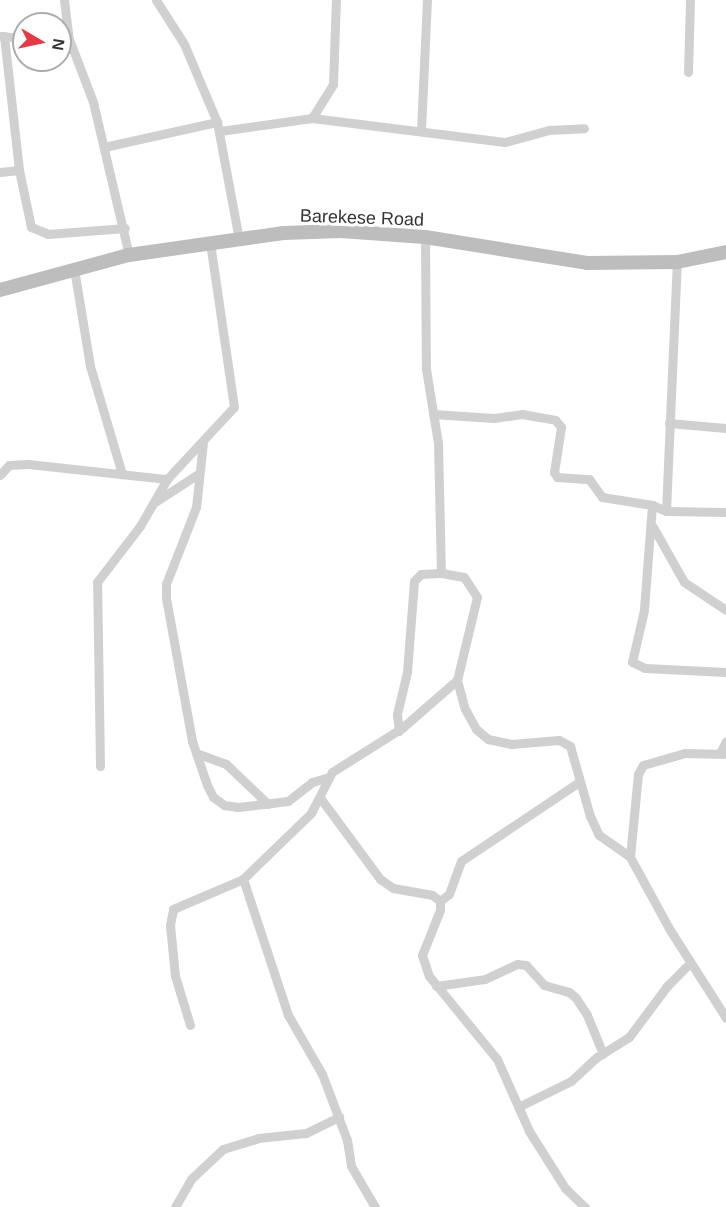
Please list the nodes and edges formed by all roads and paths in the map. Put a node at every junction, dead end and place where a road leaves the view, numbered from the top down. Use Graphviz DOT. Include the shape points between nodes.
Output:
graph roads {
  1 [pos="156,0"];
  2 [pos="336,0"];
  3 [pos="427,0"];
  4 [pos="690,0"];
  5 [pos="2,36"];
  6 [pos="72,58"];
  7 [pos="688,72"];
  8 [pos="312,118"];
  9 [pos="219,126"];
  10 [pos="584,128"];
  11 [pos="421,131"];
  12 [pos="104,147"];
  13 [pos="19,170"];
  14 [pos="0,172"];
  15 [pos="125,228"];
  16 [pos="425,237"];
  17 [pos="239,238"];
  18 [pos="210,243"];
  19 [pos="726,252"];
  20 [pos="129,255"];
  21 [pos="677,262"];
  22 [pos="74,268"];
  23 [pos="0,290"];
  24 [pos="433,414"];
  25 [pos="669,423"];
  26 [pos="726,428"];
  27 [pos="203,442"];
  28 [pos="122,474"];
  29 [pos="198,474"];
  30 [pos="0,476"];
  31 [pos="167,479"];
  32 [pos="155,502"];
  33 [pos="652,505"];
  34 [pos="666,511"];
  35 [pos="726,512"];
  36 [pos="653,527"];
  37 [pos="441,573"];
  38 [pos="726,610"];
  39 [pos="726,672"];
  40 [pos="458,680"];
  41 [pos="399,731"];
  42 [pos="726,741"];
  43 [pos="196,753"];
  44 [pos="723,753"];
  45 [pos="99,766"];
  46 [pos="326,778"];
  47 [pos="579,782"];
  48 [pos="321,799"];
  49 [pos="268,804"];
  50 [pos="630,857"];
  51 [pos="243,879"];
  52 [pos="440,901"];
  53 [pos="690,963"];
  54 [pos="436,986"];
  55 [pos="726,1017"];
  56 [pos="190,1025"];
  57 [pos="603,1054"];
  58 [pos="518,1107"];
  59 [pos="339,1117"];
  60 [pos="175,1207"];
  61 [pos="375,1207"];
  62 [pos="585,1207"];
  1 -- 9 [label="street" via="184,44"];
  2 -- 8 [label="street" via="333,84"];
  3 -- 11 [label="street"];
  4 -- 7 [label="street"];
  5 -- 13 [label="street"];
  6 -- 12 [label="street"];
  8 -- 9 [label="street"];
  8 -- 11 [label="street"];
  9 -- 12 [label="street"];
  9 -- 17 [label="street"];
  10 -- 11 [label="street" via="549,130 516,141"];
  12 -- 15 [label="street"];
  13 -- 14 [label="street"];
  13 -- 15 [label="street" via="28,215 37,232"];
  15 -- 20 [label="street"];
  16 -- 17 [label="main road, Barekese Road" via="341,231"];
  16 -- 21 [label="main road, Barekese Road" via="587,262"];
  16 -- 24 [label="street" via="426,369"];
  17 -- 18 [label="main road, Barekese Road"];
  18 -- 20 [label="main road, Barekese Road"];
  18 -- 27 [label="street" via="234,407"];
  19 -- 21 [label="main road, Barekese Road"];
  20 -- 22 [label="main road, Barekese Road"];
  21 -- 25 [label="street"];
  22 -- 23 [label="main road, Barekese Road"];
  22 -- 28 [label="street" via="90,366"];
  24 -- 33 [label="street" via="494,418 522,414 555,420 561,427 555,475 592,480 602,497"];
  24 -- 37 [label="street" via="442,497"];
  25 -- 26 [label="street"];
  25 -- 34 [label="street"];
  27 -- 29 [label="street"];
  27 -- 31 [label="street"];
  28 -- 30 [label="street" via="28,464 9,465"];
  28 -- 31 [label="street"];
  29 -- 32 [label="street"];
  29 -- 43 [label="street" via="196,507 166,591 168,620"];
  31 -- 32 [label="street"];
  32 -- 45 [label="street" via="124,549 103,572 94,595"];
  33 -- 34 [label="street"];
  33 -- 36 [label="street"];
  34 -- 35 [label="street"];
  36 -- 38 [label="street" via="684,582"];
  36 -- 39 [label="street" via="644,610 632,662 645,668"];
  37 -- 40 [label="street" via="464,577 476,590"];
  37 -- 41 [label="street" via="421,574 414,581 407,672 397,714"];
  40 -- 41 [label="street"];
  40 -- 47 [label="street" via="465,709 481,735 511,744 565,741 573,752"];
  41 -- 46 [label="street" via="354,756"];
  42 -- 44 [label="street"];
  43 -- 49 [label="street" via="226,764"];
  43 -- 49 [label="street" via="213,796 224,804"];
  44 -- 50 [label="street" via="685,753 643,765 638,774"];
  46 -- 48 [label="street"];
  46 -- 49 [label="street" via="312,782 288,801"];
  47 -- 50 [label="street" via="599,834"];
  47 -- 52 [label="street" via="461,861 449,894"];
  48 -- 51 [label="street"];
  48 -- 52 [label="street" via="380,879 393,888 432,895"];
  50 -- 53 [label="street"];
  51 -- 56 [label="street" via="182,904 171,915 175,976"];
  51 -- 59 [label="street" via="288,1016 322,1074"];
  52 -- 54 [label="street" via="422,955"];
  53 -- 55 [label="street"];
  53 -- 57 [label="street" via="667,986 635,1030"];
  54 -- 57 [label="street" via="485,979 517,964 526,965 544,985 576,998"];
  54 -- 58 [label="street" via="497,1059"];
  57 -- 58 [label="street" via="571,1081"];
  58 -- 62 [label="street" via="565,1188"];
  59 -- 60 [label="street" via="306,1133 258,1138 223,1149 191,1179"];
  59 -- 61 [label="street" via="351,1166"];
}
